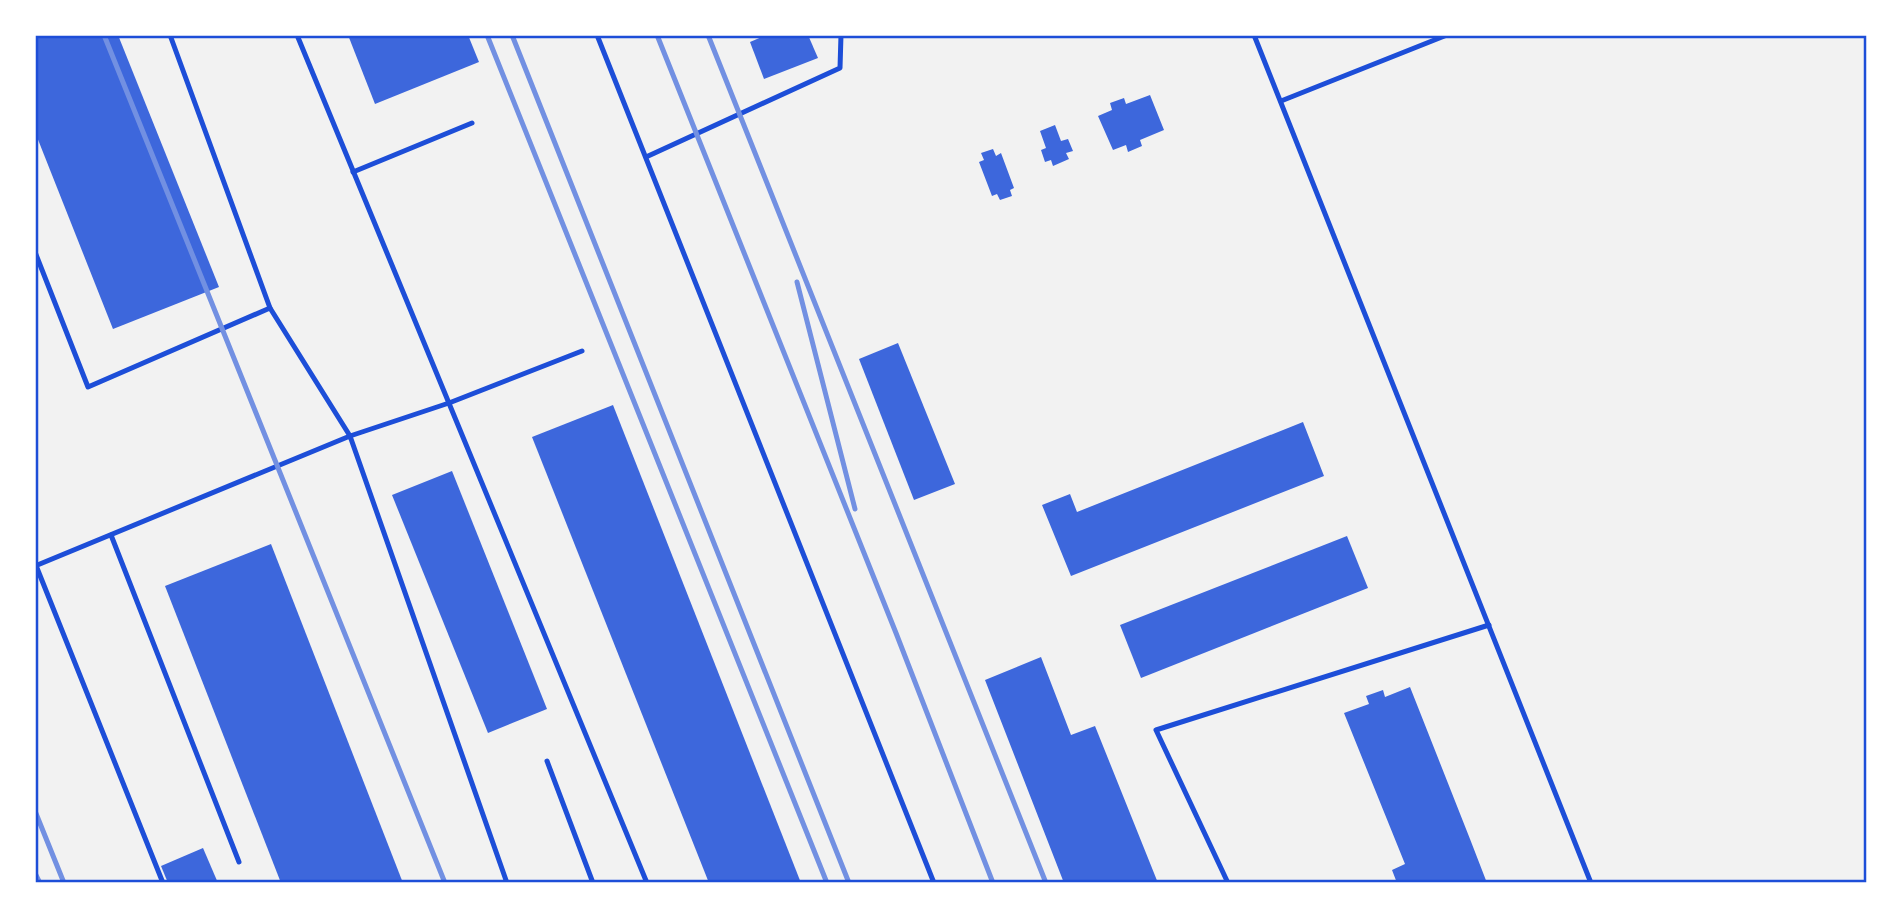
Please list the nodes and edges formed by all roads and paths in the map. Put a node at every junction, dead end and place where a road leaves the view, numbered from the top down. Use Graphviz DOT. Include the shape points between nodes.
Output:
graph roads {
  1 [pos="170,35"];
  2 [pos="297,35"];
  3 [pos="597,35"];
  4 [pos="841,35"];
  5 [pos="1254,35"];
  6 [pos="1447,35"];
  7 [pos="1281,101"];
  8 [pos="472,123"];
  9 [pos="646,157"];
  10 [pos="354,172"];
  11 [pos="35,252"];
  12 [pos="270,308"];
  13 [pos="582,351"];
  14 [pos="449,403"];
  15 [pos="350,436"];
  16 [pos="111,535"];
  17 [pos="35,565"];
  18 [pos="1489,625"];
  19 [pos="547,761"];
  20 [pos="239,862"];
  21 [pos="163,883"];
  22 [pos="507,883"];
  23 [pos="593,883"];
  24 [pos="647,883"];
  25 [pos="934,883"];
  26 [pos="1228,883"];
  27 [pos="1591,883"];
  1 -- 12 [label="lane"];
  2 -- 10 [label="lane"];
  3 -- 9 [label="lane"];
  4 -- 9 [label="lane" via="840,68"];
  5 -- 7 [label="lane"];
  6 -- 7 [label="lane"];
  7 -- 18 [label="lane"];
  8 -- 10 [label="lane"];
  9 -- 25 [label="lane"];
  10 -- 14 [label="lane"];
  11 -- 12 [label="lane" via="88,387"];
  12 -- 15 [label="lane"];
  13 -- 14 [label="lane"];
  14 -- 15 [label="lane"];
  14 -- 24 [label="lane"];
  15 -- 16 [label="lane"];
  15 -- 22 [label="lane"];
  16 -- 17 [label="lane"];
  16 -- 20 [label="lane"];
  17 -- 21 [label="lane"];
  18 -- 26 [label="lane" via="1156,730"];
  18 -- 27 [label="lane"];
  19 -- 23 [label="lane"];
}
